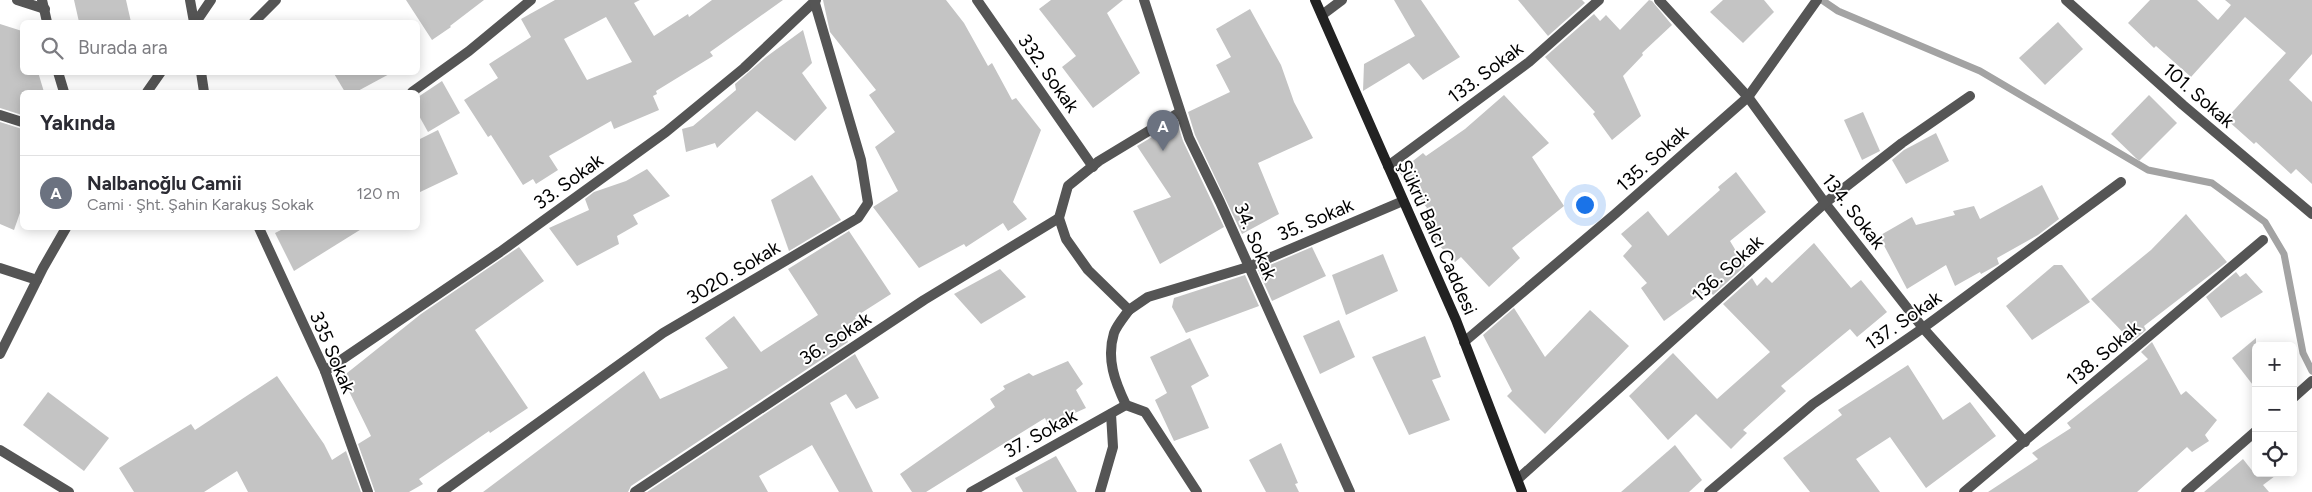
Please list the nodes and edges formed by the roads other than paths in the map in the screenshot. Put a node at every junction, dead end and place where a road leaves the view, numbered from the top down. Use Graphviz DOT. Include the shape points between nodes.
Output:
graph roads {
  1 [pos="17,0"];
  2 [pos="190,0"];
  3 [pos="212,0"];
  4 [pos="276,0"];
  5 [pos="531,0"];
  6 [pos="815,0"];
  7 [pos="977,0"];
  8 [pos="1144,0"];
  9 [pos="1315,0"];
  10 [pos="1342,0"];
  11 [pos="1599,0"];
  12 [pos="1659,0"];
  13 [pos="1817,0"];
  14 [pos="2066,0"];
  15 [pos="43,5"];
  16 [pos="1322,15"];
  17 [pos="47,20"];
  18 [pos="195,20"];
  19 [pos="197,20"];
  20 [pos="256,20"];
  21 [pos="59,75"];
  22 [pos="159,75"];
  23 [pos="203,75"];
  24 [pos="63,90"];
  25 [pos="148,90"];
  26 [pos="204,90"];
  27 [pos="415,90"];
  28 [pos="1970,96"];
  29 [pos="1748,97"];
  30 [pos="1180,112"];
  31 [pos="0,115"];
  32 [pos="20,121"];
  33 [pos="1388,166"];
  34 [pos="1092,167"];
  35 [pos="2121,182"];
  36 [pos="1403,201"];
  37 [pos="1825,203"];
  38 [pos="2312,214"];
  39 [pos="1059,218"];
  40 [pos="65,230"];
  41 [pos="260,230"];
  42 [pos="2263,240"];
  43 [pos="1248,267"];
  44 [pos="0,268"];
  45 [pos="37,280"];
  46 [pos="1129,310"];
  47 [pos="1923,328"];
  48 [pos="1464,342"];
  49 [pos="0,354"];
  50 [pos="325,371"];
  51 [pos="2312,381"];
  52 [pos="2297,394"];
  53 [pos="1126,405"];
  54 [pos="1111,414"];
  55 [pos="2254,432"];
  56 [pos="2025,442"];
  57 [pos="0,450"];
  58 [pos="1518,479"];
  59 [pos="69,492"];
  60 [pos="368,492"];
  61 [pos="442,492"];
  62 [pos="634,492"];
  63 [pos="971,492"];
  64 [pos="1100,492"];
  65 [pos="1197,492"];
  66 [pos="1350,492"];
  67 [pos="1522,492"];
  68 [pos="1709,492"];
  69 [pos="1964,492"];
  70 [pos="2186,492"];
  1 -- 15 [label="street"];
  2 -- 18 [label="street"];
  3 -- 19 [label="street"];
  4 -- 20 [label="street"];
  5 -- 27 [label="street"];
  6 -- 50 [label="street, 33. Sokak" via="744,68 666,132 500,252"];
  6 -- 61 [label="street, 3020. Sokak" via="861,160 868,203 858,218 663,333"];
  7 -- 34 [label="street, 332. Sokak"];
  8 -- 30 [label="street, 34. Sokak"];
  9 -- 16 [label="street, Şükrü Balcı Caddesi"];
  10 -- 16 [label="street"];
  11 -- 33 [label="street, 133. Sokak" via="1529,62"];
  12 -- 29 [label="street, 134. Sokak"];
  13 -- 29 [label="street, 135. Sokak"];
  14 -- 38 [label="street, 101. Sokak"];
  15 -- 17 [label="street"];
  16 -- 33 [label="street, Şükrü Balcı Caddesi"];
  21 -- 24 [label="street"];
  22 -- 25 [label="street"];
  23 -- 26 [label="street"];
  28 -- 37 [label="street, 136. Sokak" via="1902,143"];
  29 -- 37 [label="street, 134. Sokak"];
  29 -- 48 [label="street, 135. Sokak"];
  30 -- 34 [label="street"];
  30 -- 43 [label="street, 34. Sokak" via="1188,138"];
  31 -- 32 [label="street"];
  33 -- 36 [label="street, Şükrü Balcı Caddesi"];
  34 -- 39 [label="street" via="1068,186"];
  35 -- 47 [label="street, 137. Sokak"];
  36 -- 43 [label="street, 35. Sokak"];
  36 -- 48 [label="street, Şükrü Balcı Caddesi"];
  37 -- 47 [label="street, 134. Sokak"];
  37 -- 58 [label="street, 136. Sokak"];
  39 -- 46 [label="street" via="1066,238 1088,270"];
  39 -- 62 [label="street, 36. Sokak" via="924,300"];
  40 -- 45 [label="street"];
  41 -- 50 [label="street, 335 Sokak"];
  42 -- 56 [label="street, 138. Sokak"];
  43 -- 46 [label="street, 35. Sokak" via="1148,297"];
  43 -- 66 [label="street, 34. Sokak"];
  44 -- 45 [label="street"];
  45 -- 49 [label="street"];
  46 -- 53 [label="street" via="1114,332 1111,360 1115,381"];
  47 -- 56 [label="street, 134. Sokak"];
  47 -- 68 [label="street, 137. Sokak" via="1814,404"];
  48 -- 58 [label="street, Şükrü Balcı Caddesi"];
  50 -- 60 [label="street, 335 Sokak"];
  51 -- 52 [label="street"];
  53 -- 54 [label="street, 37. Sokak"];
  53 -- 65 [label="street" via="1145,412"];
  54 -- 63 [label="street, 37. Sokak"];
  54 -- 64 [label="street" via="1113,447"];
  55 -- 70 [label="street"];
  56 -- 69 [label="street, 138. Sokak"];
  57 -- 59 [label="street"];
  58 -- 67 [label="street, Şükrü Balcı Caddesi"];
}
